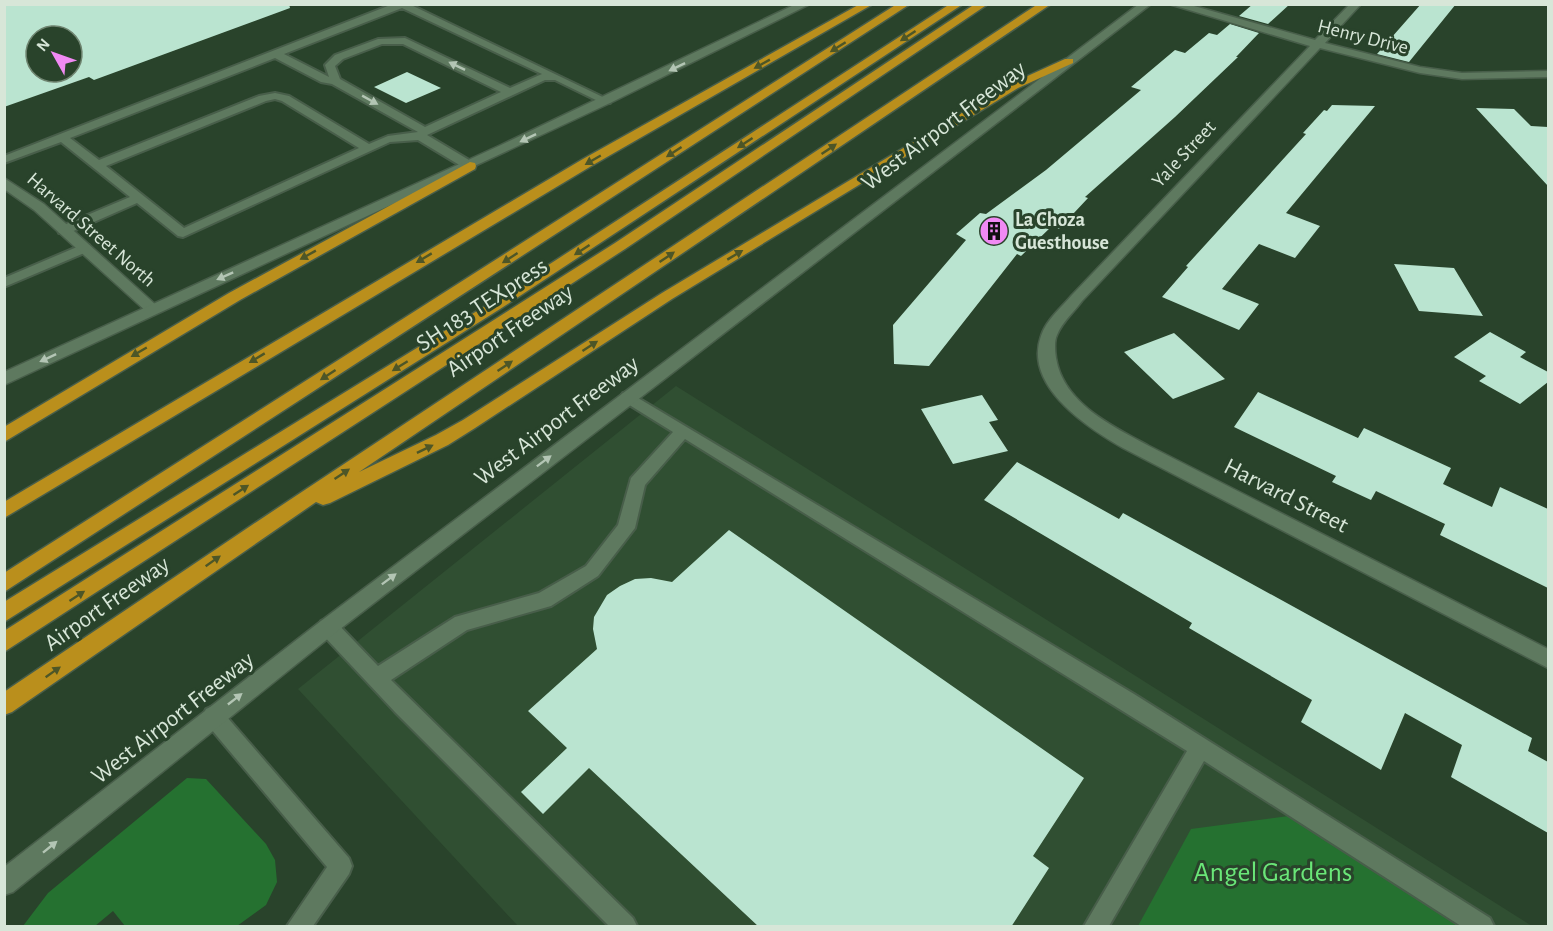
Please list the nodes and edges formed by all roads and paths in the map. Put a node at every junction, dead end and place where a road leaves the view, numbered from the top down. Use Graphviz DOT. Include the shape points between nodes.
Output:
graph roads {
  1 [pos="805,4"];
  2 [pos="868,4"];
  3 [pos="905,4"];
  4 [pos="958,4"];
  5 [pos="983,4"];
  6 [pos="1047,4"];
  7 [pos="1146,4"];
  8 [pos="1174,4"];
  9 [pos="1356,4"];
  10 [pos="403,5"];
  11 [pos="362,21"];
  12 [pos="373,26"];
  13 [pos="384,31"];
  14 [pos="405,41"];
  15 [pos="1316,44"];
  16 [pos="276,54"];
  17 [pos="1069,61"];
  18 [pos="1548,74"];
  19 [pos="557,76"];
  20 [pos="335,81"];
  21 [pos="509,92"];
  22 [pos="606,101"];
  23 [pos="423,133"];
  24 [pos="62,137"];
  25 [pos="368,148"];
  26 [pos="4,159"];
  27 [pos="98,165"];
  28 [pos="470,166"];
  29 [pos="4,182"];
  30 [pos="138,198"];
  31 [pos="64,230"];
  32 [pos="84,248"];
  33 [pos="4,283"];
  34 [pos="152,309"];
  35 [pos="1048,337"];
  36 [pos="4,379"];
  37 [pos="628,397"];
  38 [pos="683,431"];
  39 [pos="4,436"];
  40 [pos="4,511"];
  41 [pos="259,530"];
  42 [pos="4,584"];
  43 [pos="4,613"];
  44 [pos="328,627"];
  45 [pos="4,643"];
  46 [pos="1548,659"];
  47 [pos="377,678"];
  48 [pos="4,705"];
  49 [pos="213,716"];
  50 [pos="1200,748"];
  51 [pos="4,884"];
  52 [pos="299,927"];
  53 [pos="625,927"];
  54 [pos="1096,927"];
  55 [pos="1482,927"];
  1 -- 22 [label="street, one-way"];
  2 -- 40 [label="highway, one-way" via="578,168"];
  3 -- 42 [label="highway, one-way"];
  4 -- 43 [label="highway, SH 183 TEXpress, one-way" via="561,264"];
  45 -- 5 [label="highway, SH 183 TEXpress, one-way" via="630,240"];
  41 -- 6 [label="highway, Airport Freeway, one-way"];
  7 -- 17 [label="street, West Airport Freeway"];
  8 -- 15 [label="street, Henry Drive"];
  9 -- 15 [label="street, Yale Street"];
  10 -- 11 [label="lane"];
  10 -- 19 [label="lane"];
  11 -- 12 [label="lane"];
  11 -- 16 [label="lane"];
  13 -- 14 [label="lane"];
  14 -- 20 [label="lane" via="381,41 339,57 330,65"];
  21 -- 14 [label="lane, one-way"];
  15 -- 18 [label="street, Henry Drive" via="1449,75"];
  15 -- 35 [label="street, Yale Street" via="1077,298"];
  16 -- 20 [label="lane" via="325,80"];
  16 -- 24 [label="lane"];
  17 -- 37 [label="street, West Airport Freeway"];
  41 -- 17 [label="highway, one-way" via="442,440 677,290 1014,86"];
  19 -- 21 [label="lane" via="543,77"];
  19 -- 22 [label="lane"];
  20 -- 23 [label="lane, one-way"];
  21 -- 23 [label="lane"];
  22 -- 28 [label="street, one-way"];
  23 -- 25 [label="lane" via="388,139"];
  23 -- 28 [label="lane"];
  24 -- 26 [label="lane"];
  24 -- 27 [label="lane"];
  25 -- 27 [label="lane" via="285,98 275,96"];
  25 -- 30 [label="lane" via="183,233"];
  27 -- 30 [label="lane"];
  28 -- 34 [label="street, one-way"];
  28 -- 39 [label="highway, one-way" via="207,312"];
  29 -- 31 [label="street, Harvard Street North"];
  30 -- 31 [label="lane"];
  31 -- 32 [label="street, Harvard Street North"];
  32 -- 33 [label="lane"];
  32 -- 34 [label="street, Harvard Street North"];
  34 -- 36 [label="street, one-way"];
  35 -- 46 [label="street, Harvard Street" via="1047,361 1061,392 1102,428"];
  37 -- 38 [label="lane"];
  44 -- 37 [label="street, West Airport Freeway, one-way"];
  38 -- 47 [label="lane" via="636,483 626,528 592,571 544,600 462,622"];
  38 -- 50 [label="lane"];
  48 -- 41 [label="highway, Airport Freeway, one-way"];
  44 -- 47 [label="lane"];
  49 -- 44 [label="street, West Airport Freeway, one-way"];
  47 -- 53 [label="lane"];
  51 -- 49 [label="street, West Airport Freeway, one-way"];
  49 -- 52 [label="lane" via="341,866"];
  50 -- 54 [label="lane"];
  50 -- 55 [label="lane"];
}
